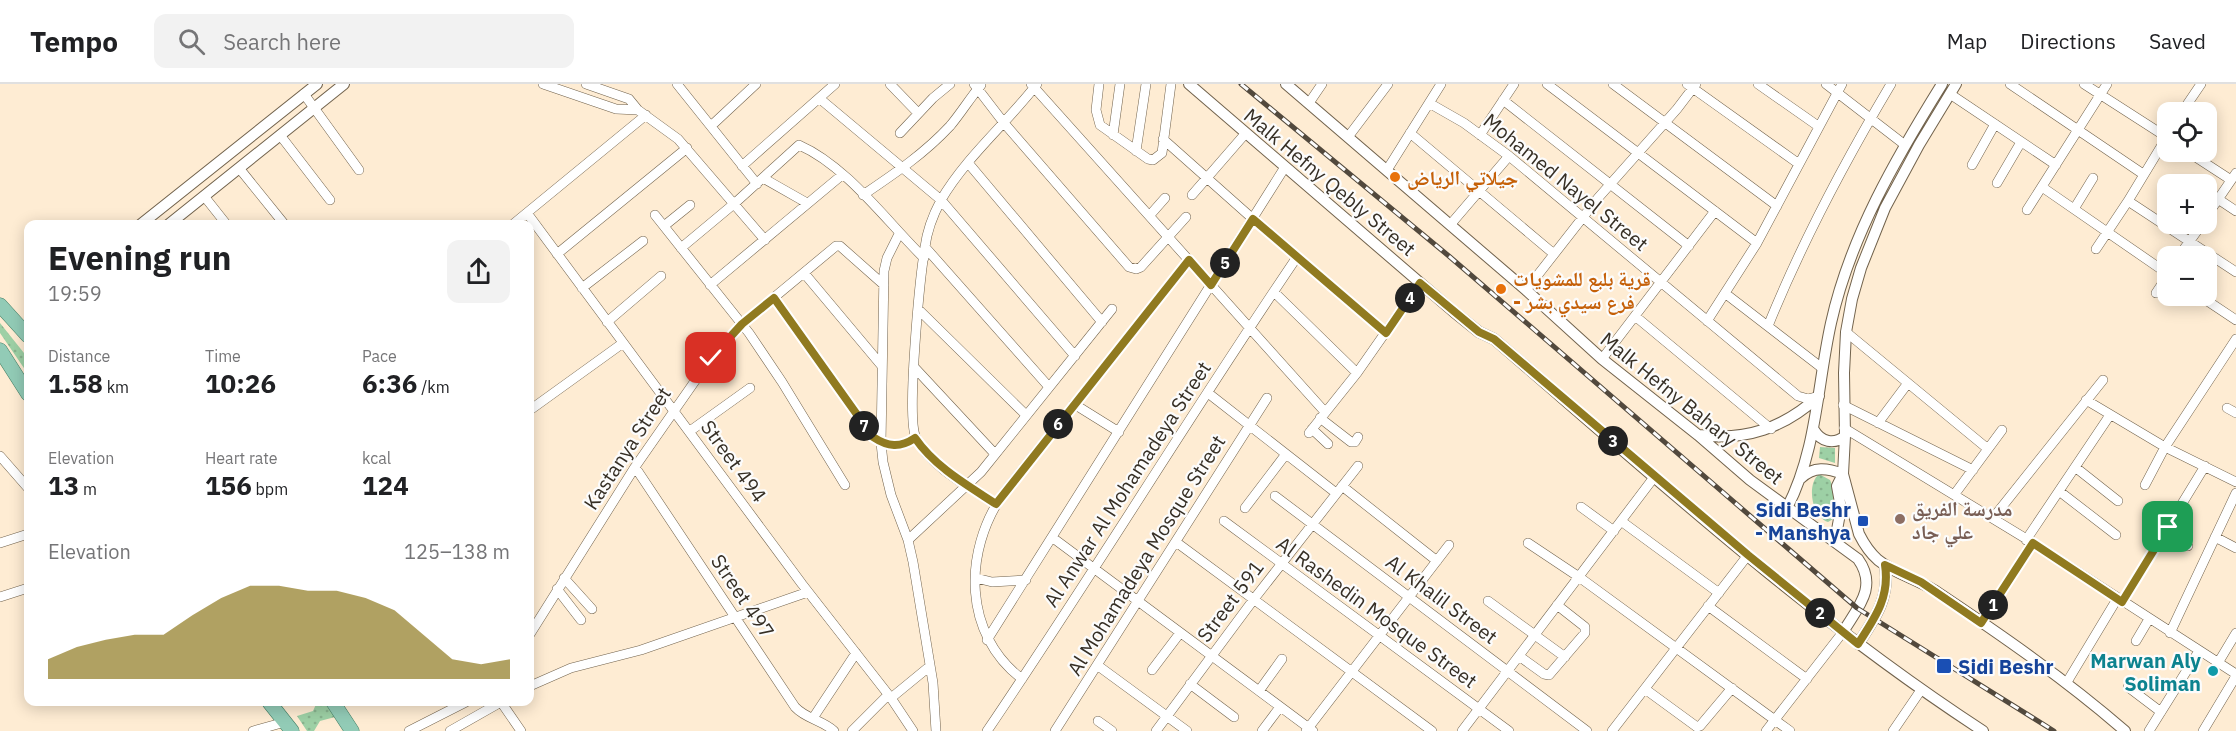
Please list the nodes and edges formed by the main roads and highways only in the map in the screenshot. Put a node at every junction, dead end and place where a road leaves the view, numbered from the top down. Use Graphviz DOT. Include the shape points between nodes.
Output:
graph roads {
  1 [pos="0,304"];
  2 [pos="24,331"];
  3 [pos="0,350"];
  4 [pos="24,388"];
  5 [pos="272,706"];
  6 [pos="336,706"];
  7 [pos="289,726"];
  8 [pos="352,731"];
  1 -- 2 [label="main road"];
  3 -- 4 [label="main road"];
  5 -- 7 [label="main road"];
  6 -- 8 [label="main road"];
}
